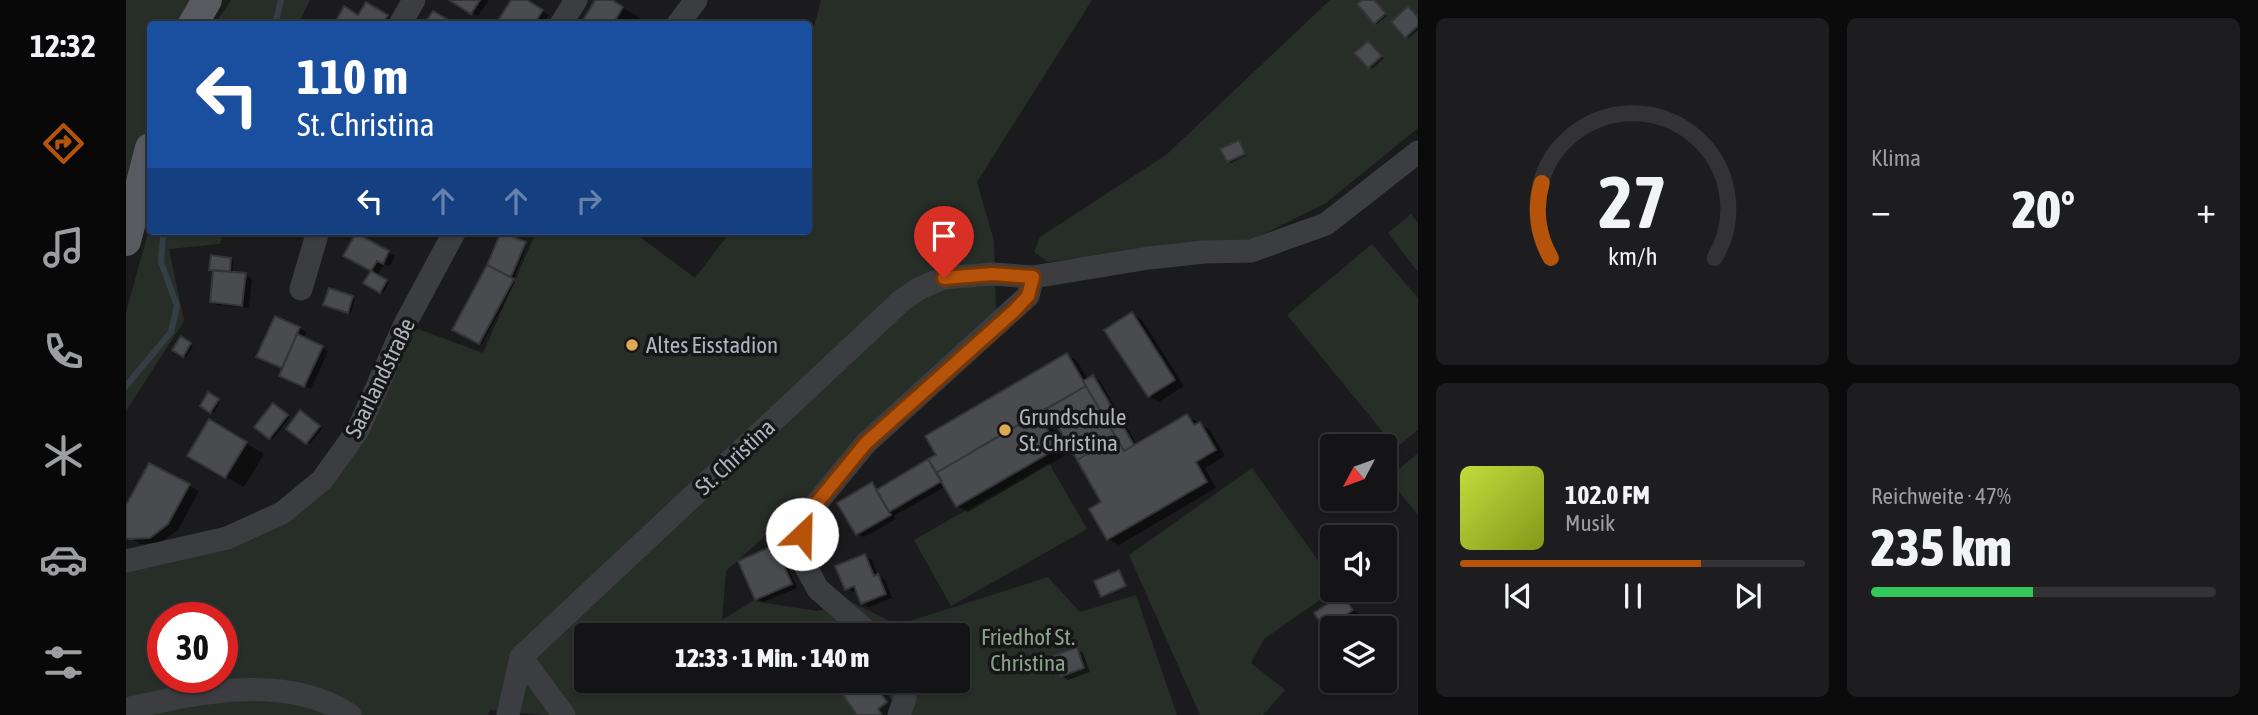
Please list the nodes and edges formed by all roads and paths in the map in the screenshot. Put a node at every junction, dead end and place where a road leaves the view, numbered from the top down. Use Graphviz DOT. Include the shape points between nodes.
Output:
graph roads {
  1 [pos="208,0"];
  2 [pos="414,0"];
  3 [pos="576,0"];
  4 [pos="696,0"];
  5 [pos="194,21"];
  6 [pos="402,21"];
  7 [pos="563,21"];
  8 [pos="680,21"];
  9 [pos="147,160"];
  10 [pos="1414,164"];
  11 [pos="317,235"];
  12 [pos="453,235"];
  13 [pos="126,241"];
  14 [pos="1033,277"];
  15 [pos="301,289"];
  16 [pos="126,561"];
  17 [pos="857,623"];
  18 [pos="521,657"];
  19 [pos="905,693"];
  20 [pos="126,709"];
  21 [pos="351,715"];
  22 [pos="508,715"];
  23 [pos="564,715"];
  24 [pos="899,715"];
  1 -- 5 [label="main road"];
  2 -- 6 [label="street"];
  3 -- 7 [label="street"];
  4 -- 8 [label="street"];
  9 -- 13 [label="main road"];
  10 -- 14 [label="street, St. Christina" via="1326,224 1251,251 1149,258"];
  11 -- 15 [label="street"];
  12 -- 16 [label="street, Saarlandstraße" via="405,324 358,430 323,480 282,513 227,538"];
  14 -- 17 [label="street" via="1028,296 866,443 806,516 798,553 818,589"];
  14 -- 18 [label="street, St. Christina" via="944,278 901,301"];
  18 -- 22 [label="street"];
  18 -- 23 [label="street"];
  19 -- 24 [label="street"];
  20 -- 21 [label="street" via="183,696 271,689 331,702"];
}
